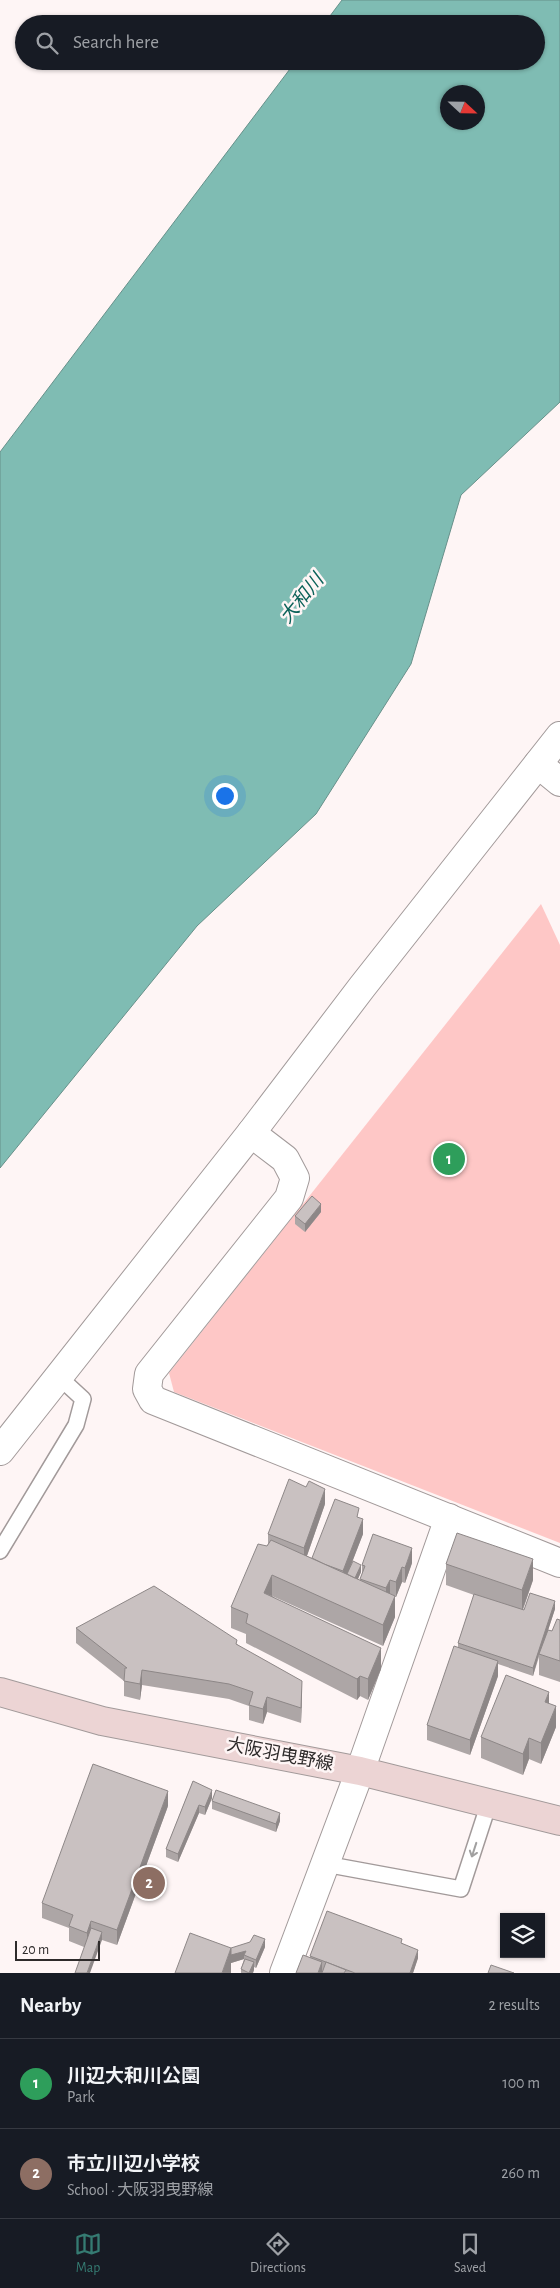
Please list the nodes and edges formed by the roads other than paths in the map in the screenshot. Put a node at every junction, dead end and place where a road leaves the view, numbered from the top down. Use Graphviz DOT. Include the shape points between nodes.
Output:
graph roads {
  1 [pos="560,736"];
  2 [pos="538,764"];
  3 [pos="560,782"];
  4 [pos="251,1133"];
  5 [pos="58,1376"];
  6 [pos="0,1451"];
  7 [pos="449,1518"];
  8 [pos="0,1551"];
  9 [pos="560,1563"];
  10 [pos="0,1692"];
  11 [pos="360,1771"];
  12 [pos="489,1803"];
  13 [pos="560,1822"];
  14 [pos="325,1864"];
  15 [pos="284,1973"];
  1 -- 2 [label="street"];
  2 -- 3 [label="street"];
  2 -- 4 [label="street"];
  4 -- 5 [label="street"];
  4 -- 7 [label="street" via="285,1159 295,1178 288,1198 149,1374 147,1389 152,1400"];
  5 -- 6 [label="street"];
  5 -- 8 [label="lane" via="83,1399 76,1424"];
  7 -- 9 [label="street"];
  7 -- 11 [label="street"];
  10 -- 11 [label="main road, 大阪羽曳野線" via="102,1721"];
  11 -- 12 [label="main road, 大阪羽曳野線"];
  11 -- 14 [label="street"];
  12 -- 13 [label="main road, 大阪羽曳野線"];
  12 -- 14 [label="lane, one-way" via="461,1889"];
  14 -- 15 [label="street"];
}
